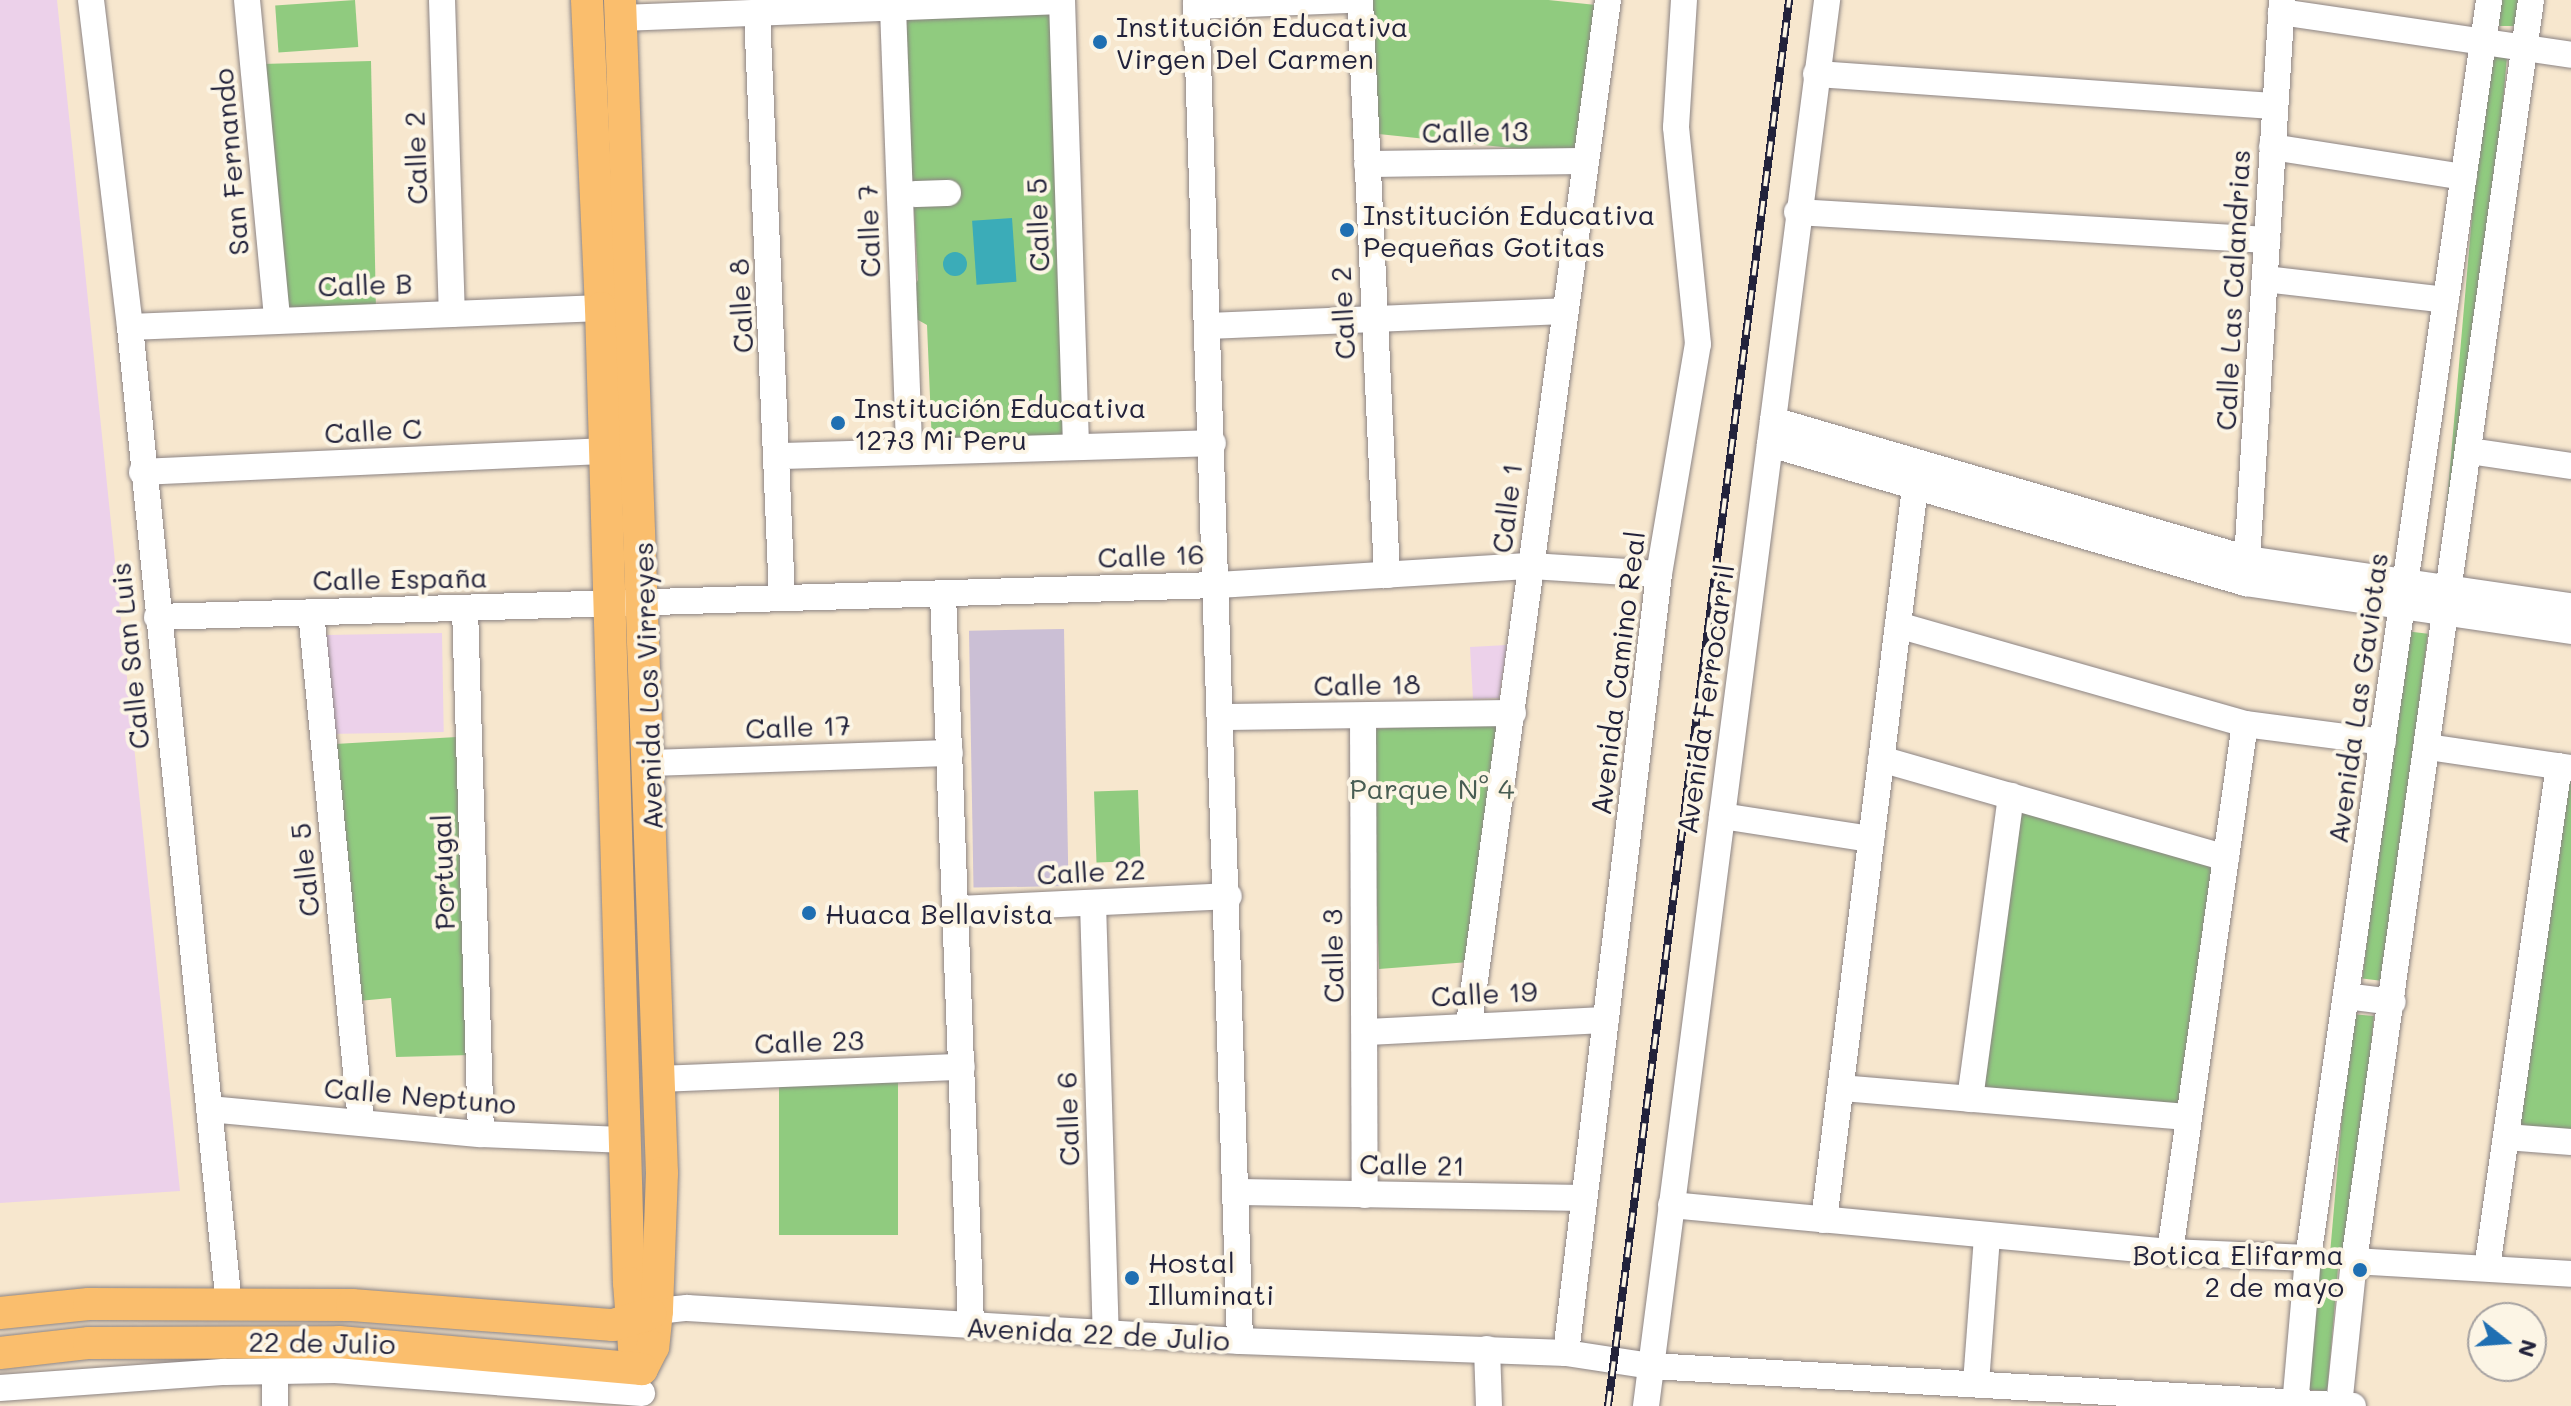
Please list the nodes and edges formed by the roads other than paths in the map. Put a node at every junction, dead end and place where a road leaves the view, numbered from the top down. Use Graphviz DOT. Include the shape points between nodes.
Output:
graph roads {
  1 [pos="91,0"];
  2 [pos="247,0"];
  3 [pos="442,0"];
  4 [pos="587,0"];
  5 [pos="1062,0"];
  6 [pos="1347,0"];
  7 [pos="1360,0"];
  8 [pos="1608,0"];
  9 [pos="1684,0"];
  10 [pos="1827,0"];
  11 [pos="2489,0"];
  12 [pos="2531,0"];
  13 [pos="1196,3"];
  14 [pos="2281,6"];
  15 [pos="893,8"];
  16 [pos="620,9"];
  17 [pos="757,13"];
  18 [pos="2483,42"];
  19 [pos="2525,48"];
  20 [pos="2571,55"];
  21 [pos="1816,74"];
  22 [pos="2274,106"];
  23 [pos="2272,147"];
  24 [pos="1584,161"];
  25 [pos="1367,164"];
  26 [pos="2464,177"];
  27 [pos="948,193"];
  28 [pos="915,194"];
  29 [pos="1797,212"];
  30 [pos="2267,240"];
  31 [pos="2265,279"];
  32 [pos="2446,300"];
  33 [pos="601,308"];
  34 [pos="1563,311"];
  35 [pos="452,314"];
  36 [pos="1374,317"];
  37 [pos="277,318"];
  38 [pos="1209,326"];
  39 [pos="130,327"];
  40 [pos="1772,432"];
  41 [pos="1213,443"];
  42 [pos="1076,447"];
  43 [pos="606,451"];
  44 [pos="2470,451"];
  45 [pos="909,452"];
  46 [pos="779,456"];
  47 [pos="2571,466"];
  48 [pos="142,472"];
  49 [pos="1915,487"];
  50 [pos="1531,566"];
  51 [pos="2246,571"];
  52 [pos="1659,574"];
  53 [pos="1387,575"];
  54 [pos="1218,585"];
  55 [pos="943,595"];
  56 [pos="2404,595"];
  57 [pos="782,597"];
  58 [pos="2447,601"];
  59 [pos="611,605"];
  60 [pos="645,605"];
  61 [pos="2571,606"];
  62 [pos="465,608"];
  63 [pos="311,612"];
  64 [pos="157,617"];
  65 [pos="1898,625"];
  66 [pos="2571,631"];
  67 [pos="1513,713"];
  68 [pos="1223,717"];
  69 [pos="1363,717"];
  70 [pos="2245,724"];
  71 [pos="2383,742"];
  72 [pos="2428,747"];
  73 [pos="950,753"];
  74 [pos="1881,759"];
  75 [pos="649,763"];
  76 [pos="2565,767"];
  77 [pos="2011,796"];
  78 [pos="1722,816"];
  79 [pos="1871,839"];
  80 [pos="2226,858"];
  81 [pos="1229,896"];
  82 [pos="1093,903"];
  83 [pos="956,909"];
  84 [pos="2346,996"];
  85 [pos="2393,1002"];
  86 [pos="1606,1020"];
  87 [pos="1469,1024"];
  88 [pos="1366,1032"];
  89 [pos="962,1067"];
  90 [pos="659,1079"];
  91 [pos="1841,1088"];
  92 [pos="1970,1099"];
  93 [pos="209,1109"];
  94 [pos="2189,1117"];
  95 [pos="361,1122"];
  96 [pos="481,1134"];
  97 [pos="2506,1137"];
  98 [pos="627,1140"];
  99 [pos="2571,1142"];
  100 [pos="1239,1192"];
  101 [pos="1365,1195"];
  102 [pos="1584,1198"];
  103 [pos="1671,1205"];
  104 [pos="1824,1220"];
  105 [pos="1987,1235"];
  106 [pos="2170,1252"];
  107 [pos="2308,1258"];
  108 [pos="2354,1261"];
  109 [pos="2487,1268"];
  110 [pos="2571,1274"];
  111 [pos="229,1305"];
  112 [pos="0,1313"];
  113 [pos="645,1316"];
  114 [pos="971,1325"];
  115 [pos="1106,1333"];
  116 [pos="1240,1341"];
  117 [pos="1487,1349"];
  118 [pos="0,1353"];
  119 [pos="1566,1353"];
  120 [pos="1651,1366"];
  121 [pos="275,1370"];
  122 [pos="1976,1383"];
  123 [pos="642,1389"];
  124 [pos="8,1393"];
  125 [pos="1999,1395"];
  126 [pos="2294,1404"];
  127 [pos="275,1406"];
  128 [pos="1489,1406"];
  129 [pos="1646,1406"];
  130 [pos="2339,1406"];
  131 [pos="2353,1406"];
  1 -- 39 [label="street, Calle San Luis"];
  2 -- 37 [label="street, San Fernando"];
  3 -- 35 [label="street, Calle 2"];
  4 -- 33 [label="main road, Avenida Los Virreyes"];
  5 -- 15 [label="street"];
  5 -- 42 [label="street, Calle 5"];
  6 -- 13 [label="street"];
  7 -- 25 [label="street, Calle 2"];
  8 -- 24 [label="street, Calle 1"];
  9 -- 52 [label="street, Avenida Camino Real" via="1676,127 1698,344"];
  10 -- 21 [label="street, Avenida Ferrocarril"];
  11 -- 18 [label="street, Avenida Las Gaviotas"];
  12 -- 19 [label="street"];
  13 -- 38 [label="street"];
  14 -- 18 [label="street"];
  14 -- 22 [label="street, Calle Las Calandrias"];
  15 -- 17 [label="street"];
  15 -- 45 [label="street, Calle 7"];
  16 -- 17 [label="street"];
  16 -- 60 [label="main road, Avenida Los Virreyes"];
  17 -- 46 [label="street, Calle 8"];
  18 -- 19 [label="street"];
  18 -- 26 [label="street, Avenida Las Gaviotas"];
  19 -- 20 [label="street"];
  19 -- 44 [label="street"];
  21 -- 22 [label="street"];
  21 -- 29 [label="street, Avenida Ferrocarril"];
  22 -- 23 [label="street, Calle Las Calandrias"];
  23 -- 26 [label="street"];
  23 -- 30 [label="street, Calle Las Calandrias"];
  24 -- 25 [label="street, Calle 13"];
  24 -- 34 [label="street, Calle 1"];
  25 -- 36 [label="street, Calle 2"];
  26 -- 32 [label="street, Avenida Las Gaviotas"];
  27 -- 28 [label="street"];
  29 -- 30 [label="street"];
  29 -- 40 [label="street, Avenida Ferrocarril"];
  30 -- 31 [label="street, Calle Las Calandrias"];
  31 -- 32 [label="street"];
  31 -- 51 [label="street, Calle Las Calandrias"];
  32 -- 56 [label="street, Avenida Las Gaviotas"];
  33 -- 35 [label="street, Calle B"];
  33 -- 43 [label="main road, Avenida Los Virreyes"];
  34 -- 36 [label="street"];
  34 -- 50 [label="street, Calle 1"];
  35 -- 37 [label="street, Calle B"];
  36 -- 38 [label="street"];
  36 -- 53 [label="street, Calle 2"];
  37 -- 39 [label="street, Calle B"];
  38 -- 41 [label="street"];
  39 -- 48 [label="street, Calle San Luis"];
  40 -- 49 [label="street"];
  40 -- 51 [label="street"];
  40 -- 78 [label="street, Avenida Ferrocarril"];
  41 -- 42 [label="street"];
  41 -- 54 [label="street"];
  42 -- 45 [label="street"];
  43 -- 48 [label="street, Calle C"];
  43 -- 59 [label="main road, Avenida Los Virreyes"];
  44 -- 47 [label="street"];
  44 -- 58 [label="street"];
  45 -- 46 [label="street"];
  46 -- 57 [label="street, Calle 8"];
  48 -- 64 [label="street, Calle San Luis"];
  49 -- 51 [label="street"];
  49 -- 65 [label="street"];
  50 -- 52 [label="street, Calle 16"];
  50 -- 53 [label="street, Calle 16"];
  50 -- 67 [label="street, Calle 1"];
  51 -- 56 [label="street"];
  52 -- 86 [label="street, Avenida Camino Real"];
  53 -- 54 [label="street, Calle 16"];
  54 -- 55 [label="street, Calle 16"];
  54 -- 68 [label="street"];
  55 -- 57 [label="street, Calle 16"];
  55 -- 73 [label="street"];
  56 -- 58 [label="street"];
  56 -- 71 [label="street, Avenida Las Gaviotas"];
  57 -- 60 [label="street, Calle 16"];
  58 -- 61 [label="street"];
  58 -- 66 [label="street"];
  58 -- 72 [label="street"];
  59 -- 60 [label="street, Calle España"];
  59 -- 62 [label="street, Calle España"];
  59 -- 98 [label="main road, Avenida Los Virreyes"];
  60 -- 75 [label="main road, Avenida Los Virreyes"];
  62 -- 63 [label="street, Calle España"];
  62 -- 96 [label="street, Portugal"];
  63 -- 64 [label="street, Calle España"];
  63 -- 95 [label="street, Calle 5"];
  64 -- 93 [label="street, Calle San Luis"];
  65 -- 70 [label="street"];
  65 -- 74 [label="street"];
  67 -- 69 [label="street, Calle 18"];
  67 -- 87 [label="street, Calle 1"];
  68 -- 69 [label="street, Calle 18"];
  68 -- 81 [label="street"];
  69 -- 88 [label="street, Calle 3"];
  70 -- 71 [label="street"];
  70 -- 80 [label="street"];
  71 -- 84 [label="street, Avenida Las Gaviotas"];
  72 -- 76 [label="street"];
  72 -- 85 [label="street"];
  73 -- 75 [label="street, Calle 17"];
  73 -- 83 [label="street"];
  74 -- 77 [label="street"];
  74 -- 79 [label="street"];
  75 -- 90 [label="main road, Avenida Los Virreyes"];
  76 -- 97 [label="street"];
  77 -- 80 [label="street"];
  77 -- 92 [label="street"];
  78 -- 79 [label="street"];
  78 -- 103 [label="street, Avenida Ferrocarril"];
  79 -- 91 [label="street"];
  80 -- 94 [label="street"];
  81 -- 82 [label="street, Calle 22"];
  81 -- 100 [label="street"];
  82 -- 83 [label="street, Calle 22"];
  82 -- 115 [label="street, Calle 6"];
  83 -- 89 [label="street"];
  84 -- 85 [label="street"];
  84 -- 107 [label="street, Avenida Las Gaviotas"];
  85 -- 108 [label="street"];
  86 -- 87 [label="street, Calle 19"];
  86 -- 102 [label="street, Avenida Camino Real"];
  87 -- 88 [label="street, Calle 19"];
  88 -- 101 [label="street, Calle 3"];
  89 -- 90 [label="street, Calle 23"];
  89 -- 114 [label="street"];
  90 -- 113 [label="main road, Avenida Los Virreyes"];
  91 -- 92 [label="street"];
  91 -- 104 [label="street"];
  92 -- 94 [label="street"];
  93 -- 95 [label="street, Calle Neptuno"];
  93 -- 111 [label="street, Calle San Luis"];
  94 -- 106 [label="street"];
  95 -- 96 [label="street, Calle Neptuno"];
  96 -- 98 [label="street, Calle Neptuno"];
  97 -- 99 [label="street"];
  97 -- 109 [label="street"];
  98 -- 113 [label="main road, Avenida Los Virreyes"];
  100 -- 101 [label="street, Calle 21"];
  100 -- 116 [label="street"];
  101 -- 102 [label="street, Calle 21"];
  102 -- 119 [label="street, Avenida Camino Real"];
  103 -- 104 [label="street"];
  103 -- 120 [label="street, Avenida Ferrocarril"];
  104 -- 105 [label="street"];
  105 -- 106 [label="street"];
  105 -- 122 [label="street"];
  106 -- 107 [label="street"];
  107 -- 126 [label="street, Avenida Las Gaviotas"];
  108 -- 109 [label="street"];
  108 -- 130 [label="street"];
  109 -- 110 [label="street"];
  111 -- 112 [label="main road" via="89,1304"];
  111 -- 113 [label="main road" via="352,1305 613,1325"];
  113 -- 114 [label="street, Avenida 22 de Julio" via="687,1308"];
  113 -- 123 [label="main road, Avenida Los Virreyes"];
  114 -- 115 [label="street, Avenida 22 de Julio"];
  115 -- 116 [label="street, Avenida 22 de Julio"];
  116 -- 117 [label="street, Avenida 22 de Julio"];
  117 -- 119 [label="street, Avenida 22 de Julio"];
  117 -- 128 [label="street"];
  118 -- 123 [label="main road" via="89,1343 339,1342"];
  119 -- 120 [label="street, Avenida 22 de Julio"];
  120 -- 122 [label="street, Avenida 22 de Julio"];
  120 -- 129 [label="street, Avenida Ferrocarril"];
  121 -- 123 [label="street, 22 de Julio"];
  121 -- 124 [label="street, 22 de Julio"];
  121 -- 127 [label="street"];
  122 -- 125 [label="street, Avenida 22 de Julio"];
  125 -- 126 [label="street, Avenida 22 de Julio"];
  126 -- 130 [label="street, Avenida 22 de Julio"];
  130 -- 131 [label="street, Avenida 22 de Julio"];
}
